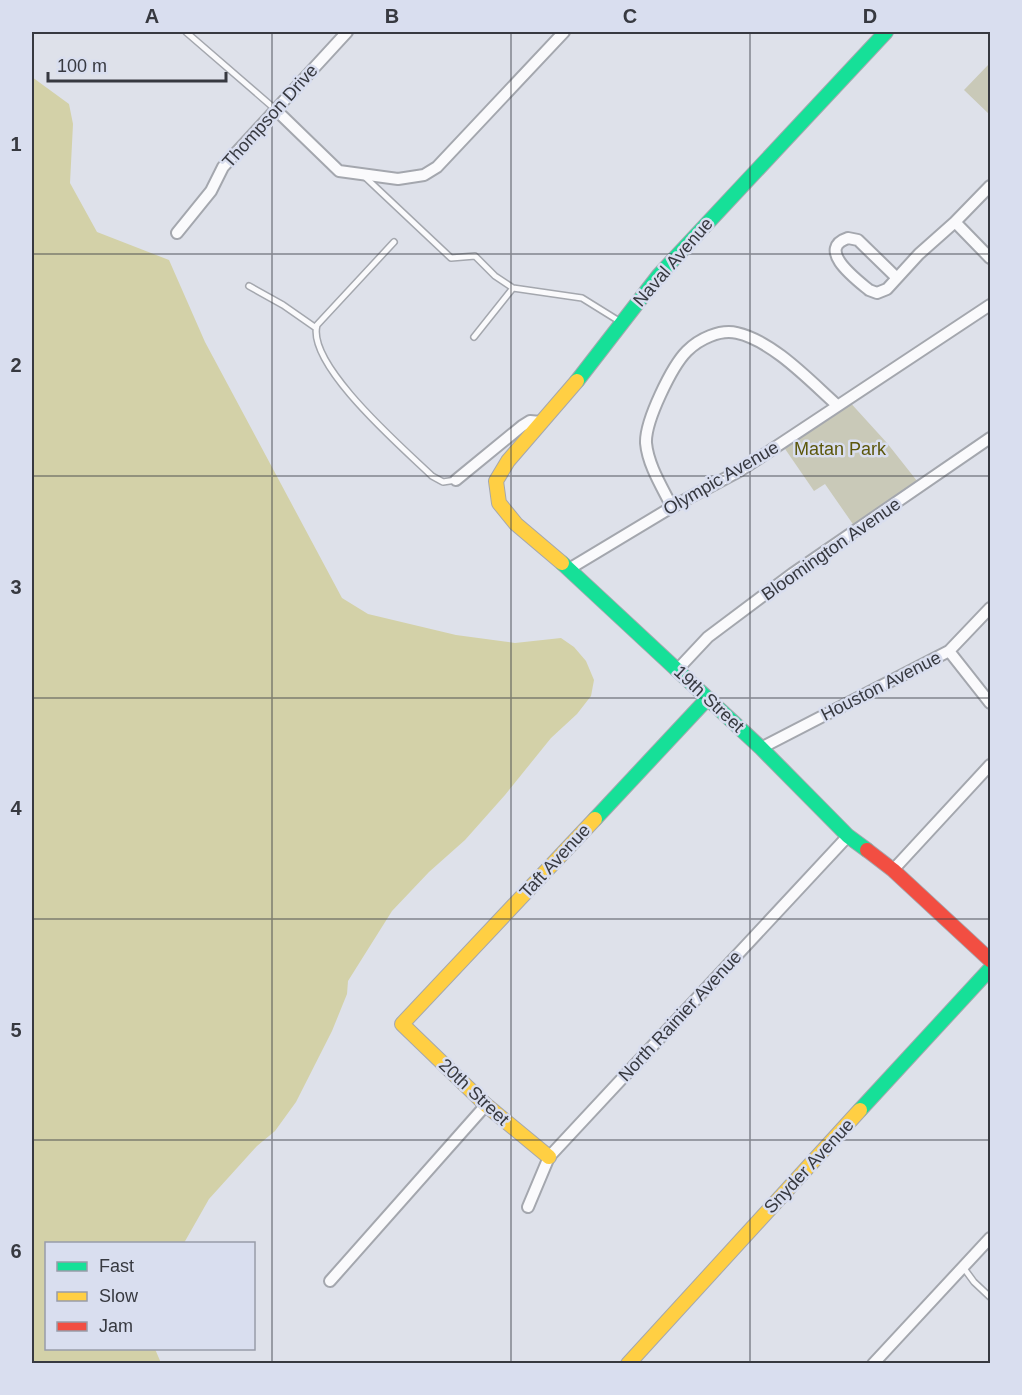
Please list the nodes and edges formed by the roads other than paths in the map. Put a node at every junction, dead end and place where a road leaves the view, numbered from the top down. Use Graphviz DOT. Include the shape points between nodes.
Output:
graph roads {
  1 [pos="186,32"];
  2 [pos="346,32"];
  3 [pos="564,32"];
  4 [pos="886,32"];
  5 [pos="275,109"];
  6 [pos="362,174"];
  7 [pos="990,186"];
  8 [pos="955,222"];
  9 [pos="177,233"];
  10 [pos="394,242"];
  11 [pos="990,258"];
  12 [pos="897,278"];
  13 [pos="249,286"];
  14 [pos="513,288"];
  15 [pos="990,305"];
  16 [pos="621,322"];
  17 [pos="316,328"];
  18 [pos="474,337"];
  19 [pos="837,405"];
  20 [pos="541,422"];
  21 [pos="990,438"];
  22 [pos="456,480"];
  23 [pos="672,507"];
  24 [pos="569,569"];
  25 [pos="990,608"];
  26 [pos="949,651"];
  27 [pos="678,669"];
  28 [pos="708,698"];
  29 [pos="990,703"];
  30 [pos="761,748"];
  31 [pos="990,765"];
  32 [pos="848,836"];
  33 [pos="893,870"];
  34 [pos="990,960"];
  35 [pos="990,969"];
  36 [pos="402,1024"];
  37 [pos="486,1105"];
  38 [pos="549,1157"];
  39 [pos="528,1207"];
  40 [pos="990,1238"];
  41 [pos="963,1268"];
  42 [pos="330,1281"];
  43 [pos="990,1297"];
  44 [pos="628,1364"];
  45 [pos="873,1364"];
  1 -- 5 [label="lane"];
  2 -- 5 [label="street, Thompson Drive"];
  3 -- 6 [label="street" via="437,167 424,175 398,179"];
  4 -- 16 [label="street, Naval Avenue" via="708,220"];
  5 -- 6 [label="street" via="339,171"];
  5 -- 9 [label="street, Thompson Drive" via="223,167 211,191"];
  6 -- 14 [label="lane" via="451,258 475,256"];
  7 -- 8 [label="street"];
  8 -- 11 [label="street"];
  8 -- 12 [label="street"];
  10 -- 17 [label="lane"];
  12 -- 12 [label="street" via="887,289 873,293 839,261 838,244 848,238 858,240"];
  13 -- 17 [label="lane"];
  14 -- 16 [label="lane" via="582,298"];
  14 -- 18 [label="lane"];
  15 -- 19 [label="street, Olympic Avenue"];
  16 -- 20 [label="street, Naval Avenue"];
  17 -- 22 [label="lane" via="321,350 349,394 432,476 443,482"];
  19 -- 23 [label="street, Olympic Avenue" via="741,470"];
  19 -- 23 [label="street" via="781,357 750,338 718,333 696,344 672,374 652,414 647,436 650,457"];
  20 -- 22 [label="street, Naval Avenue" via="530,421 522,426"];
  20 -- 24 [label="street, 19th Street" via="496,481 499,503 516,524"];
  21 -- 27 [label="street, Bloomington Avenue" via="792,574 708,637"];
  23 -- 24 [label="street, Olympic Avenue"];
  24 -- 27 [label="street, 19th Street"];
  25 -- 26 [label="street, Houston Avenue"];
  26 -- 29 [label="street"];
  26 -- 30 [label="street, Houston Avenue"];
  27 -- 28 [label="street, 19th Street"];
  28 -- 30 [label="street, 19th Street"];
  28 -- 36 [label="street, Taft Avenue"];
  30 -- 32 [label="street, 19th Street"];
  31 -- 33 [label="street"];
  32 -- 33 [label="street, 19th Street"];
  32 -- 38 [label="street, North Rainier Avenue"];
  33 -- 34 [label="street, 19th Street"];
  35 -- 44 [label="street, Snyder Avenue"];
  36 -- 37 [label="street, 20th Street"];
  37 -- 38 [label="street, 20th Street"];
  37 -- 42 [label="street"];
  38 -- 39 [label="street, North Rainier Avenue"];
  40 -- 41 [label="street"];
  41 -- 43 [label="lane"];
  41 -- 45 [label="street"];
}
